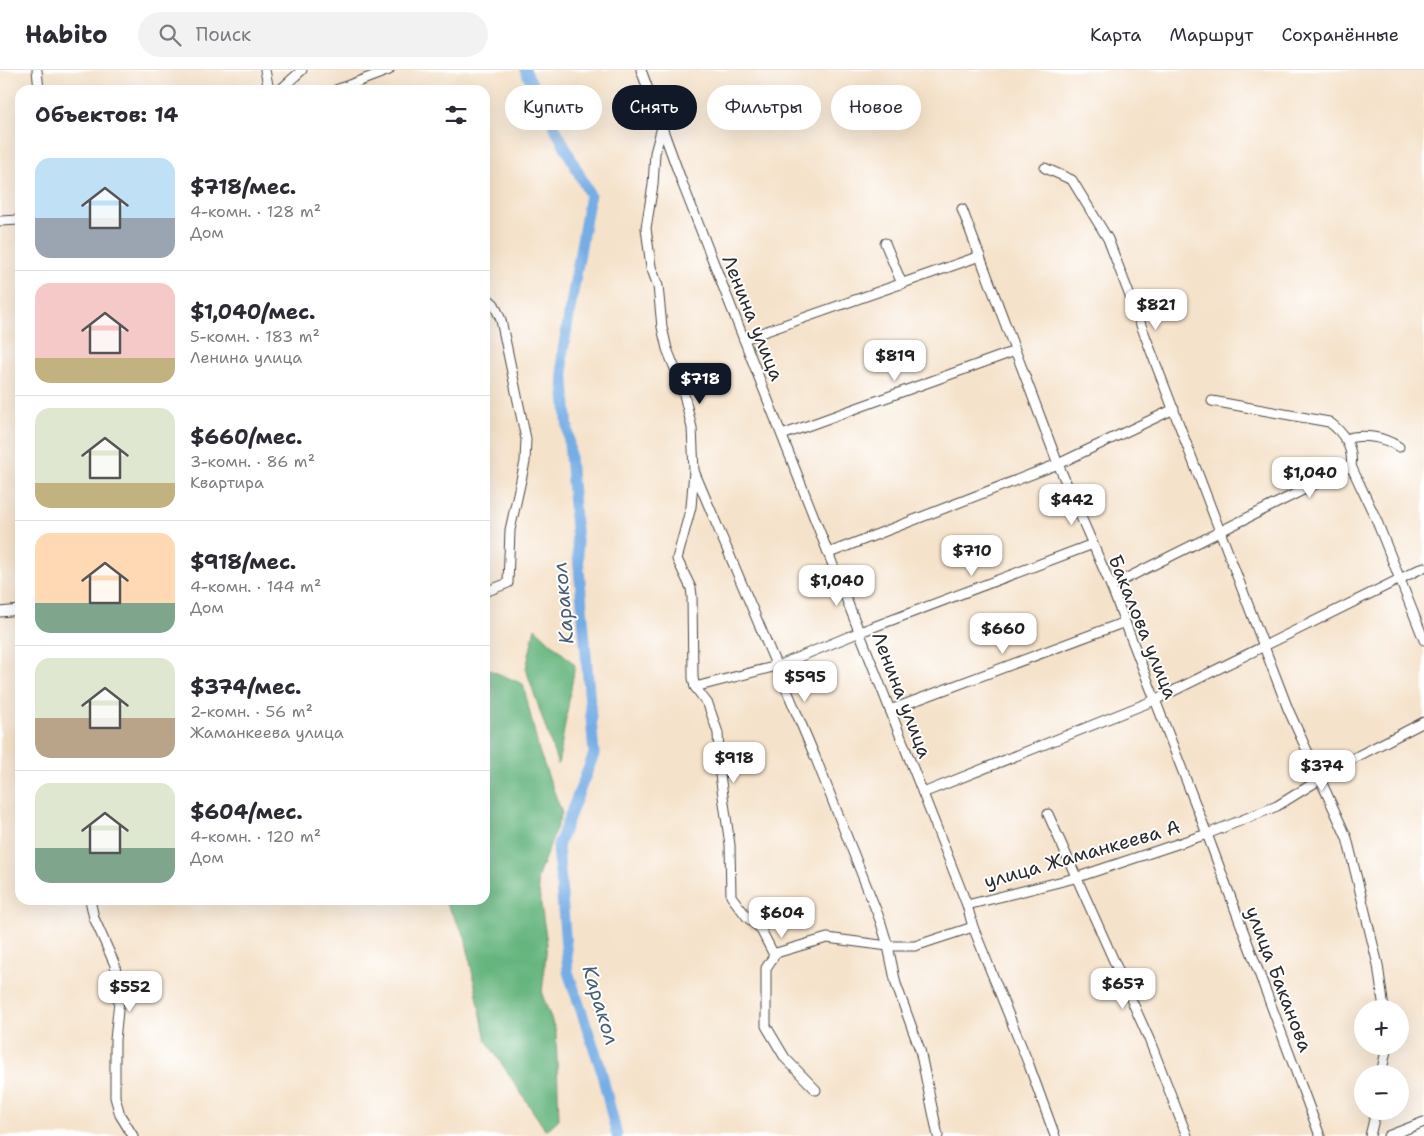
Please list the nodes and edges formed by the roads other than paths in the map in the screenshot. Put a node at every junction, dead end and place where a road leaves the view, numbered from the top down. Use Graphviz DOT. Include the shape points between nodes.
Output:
graph roads {
  1 [pos="37,70"];
  2 [pos="265,70"];
  3 [pos="302,70"];
  4 [pos="389,70"];
  5 [pos="641,70"];
  6 [pos="38,85"];
  7 [pos="267,85"];
  8 [pos="286,85"];
  9 [pos="349,85"];
  10 [pos="647,85"];
  11 [pos="661,130"];
  12 [pos="664,130"];
  13 [pos="1046,168"];
  14 [pos="962,209"];
  15 [pos="15,220"];
  16 [pos="0,221"];
  17 [pos="885,243"];
  18 [pos="980,256"];
  19 [pos="902,284"];
  20 [pos="490,300"];
  21 [pos="744,339"];
  22 [pos="1016,351"];
  23 [pos="1212,401"];
  24 [pos="1174,409"];
  25 [pos="782,435"];
  26 [pos="1346,439"];
  27 [pos="1399,446"];
  28 [pos="1058,464"];
  29 [pos="1351,466"];
  30 [pos="694,471"];
  31 [pos="1221,532"];
  32 [pos="1093,544"];
  33 [pos="829,553"];
  34 [pos="1424,567"];
  35 [pos="1400,578"];
  36 [pos="1111,586"];
  37 [pos="490,590"];
  38 [pos="15,610"];
  39 [pos="0,612"];
  40 [pos="1125,622"];
  41 [pos="860,632"];
  42 [pos="1424,640"];
  43 [pos="1265,646"];
  44 [pos="777,666"];
  45 [pos="695,686"];
  46 [pos="1155,700"];
  47 [pos="890,710"];
  48 [pos="1424,722"];
  49 [pos="1319,780"];
  50 [pos="923,793"];
  51 [pos="1048,814"];
  52 [pos="1207,834"];
  53 [pos="1075,878"];
  54 [pos="967,904"];
  55 [pos="91,905"];
  56 [pos="973,927"];
  57 [pos="888,946"];
  58 [pos="774,955"];
  59 [pos="1383,1000"];
  60 [pos="816,1090"];
  61 [pos="1374,1120"];
  62 [pos="1424,1122"];
  63 [pos="133,1136"];
  64 [pos="938,1136"];
  65 [pos="1055,1136"];
  66 [pos="1187,1136"];
  67 [pos="1320,1136"];
  68 [pos="1370,1136"];
  69 [pos="1388,1136"];
  1 -- 6 [label="street"];
  2 -- 7 [label="street"];
  3 -- 8 [label="street"];
  4 -- 9 [label="street"];
  5 -- 10 [label="street, Ленина улица"];
  11 -- 30 [label="street" via="646,228 651,267 658,286 663,334 688,408"];
  12 -- 21 [label="street, Ленина улица"];
  13 -- 24 [label="street" via="1072,180 1108,239"];
  14 -- 18 [label="street, Бакалова улица"];
  15 -- 16 [label="street"];
  17 -- 19 [label="street"];
  18 -- 19 [label="street"];
  18 -- 22 [label="street, Бакалова улица"];
  19 -- 21 [label="street"];
  20 -- 37 [label="street" via="501,320 526,439 510,530 508,583"];
  21 -- 25 [label="street, Ленина улица"];
  22 -- 25 [label="street"];
  22 -- 28 [label="street, Бакалова улица"];
  23 -- 26 [label="street" via="1329,422"];
  24 -- 28 [label="street"];
  24 -- 31 [label="street"];
  25 -- 33 [label="street, Ленина улица"];
  26 -- 27 [label="street" via="1353,436 1387,439"];
  26 -- 29 [label="street"];
  28 -- 32 [label="street, Бакалова улица"];
  28 -- 33 [label="street"];
  29 -- 31 [label="street"];
  29 -- 35 [label="street"];
  30 -- 44 [label="street"];
  30 -- 45 [label="street" via="691,507 677,559 691,588"];
  31 -- 36 [label="street"];
  31 -- 43 [label="street"];
  32 -- 36 [label="street, Бакалова улица"];
  32 -- 41 [label="street"];
  33 -- 41 [label="street, Ленина улица"];
  34 -- 35 [label="street"];
  35 -- 42 [label="street"];
  35 -- 43 [label="street"];
  36 -- 40 [label="street, Бакалова улица"];
  38 -- 39 [label="street"];
  40 -- 46 [label="street, Бакалова улица"];
  40 -- 47 [label="street"];
  41 -- 44 [label="street"];
  41 -- 47 [label="street, Ленина улица"];
  43 -- 46 [label="street"];
  43 -- 49 [label="street"];
  44 -- 45 [label="street"];
  44 -- 57 [label="street" via="858,863"];
  45 -- 58 [label="street" via="708,704 718,733 730,845 731,896 760,928"];
  46 -- 50 [label="street"];
  46 -- 52 [label="street, Бакалова улица"];
  47 -- 50 [label="street, Ленина улица"];
  48 -- 49 [label="street, улица Жаманкеева А" via="1329,771"];
  49 -- 52 [label="street, улица Жаманкеева А" via="1277,806"];
  49 -- 59 [label="street" via="1346,838 1378,965"];
  50 -- 54 [label="street, Ленина улица"];
  51 -- 53 [label="street"];
  52 -- 53 [label="street, улица Жаманкеева А"];
  52 -- 67 [label="street, улица Баканова"];
  53 -- 54 [label="street, улица Жаманкеева А"];
  53 -- 66 [label="street" via="1149,1039"];
  54 -- 56 [label="street, Ленина улица"];
  55 -- 63 [label="street" via="115,965 119,1001 115,1097 120,1115"];
  56 -- 57 [label="street" via="916,946"];
  56 -- 65 [label="street, Ленина улица"];
  57 -- 58 [label="street" via="827,938"];
  57 -- 64 [label="street" via="896,984 920,1050"];
  58 -- 60 [label="street" via="766,968 766,1026 784,1058"];
  61 -- 68 [label="street"];
  62 -- 69 [label="street"];
}
